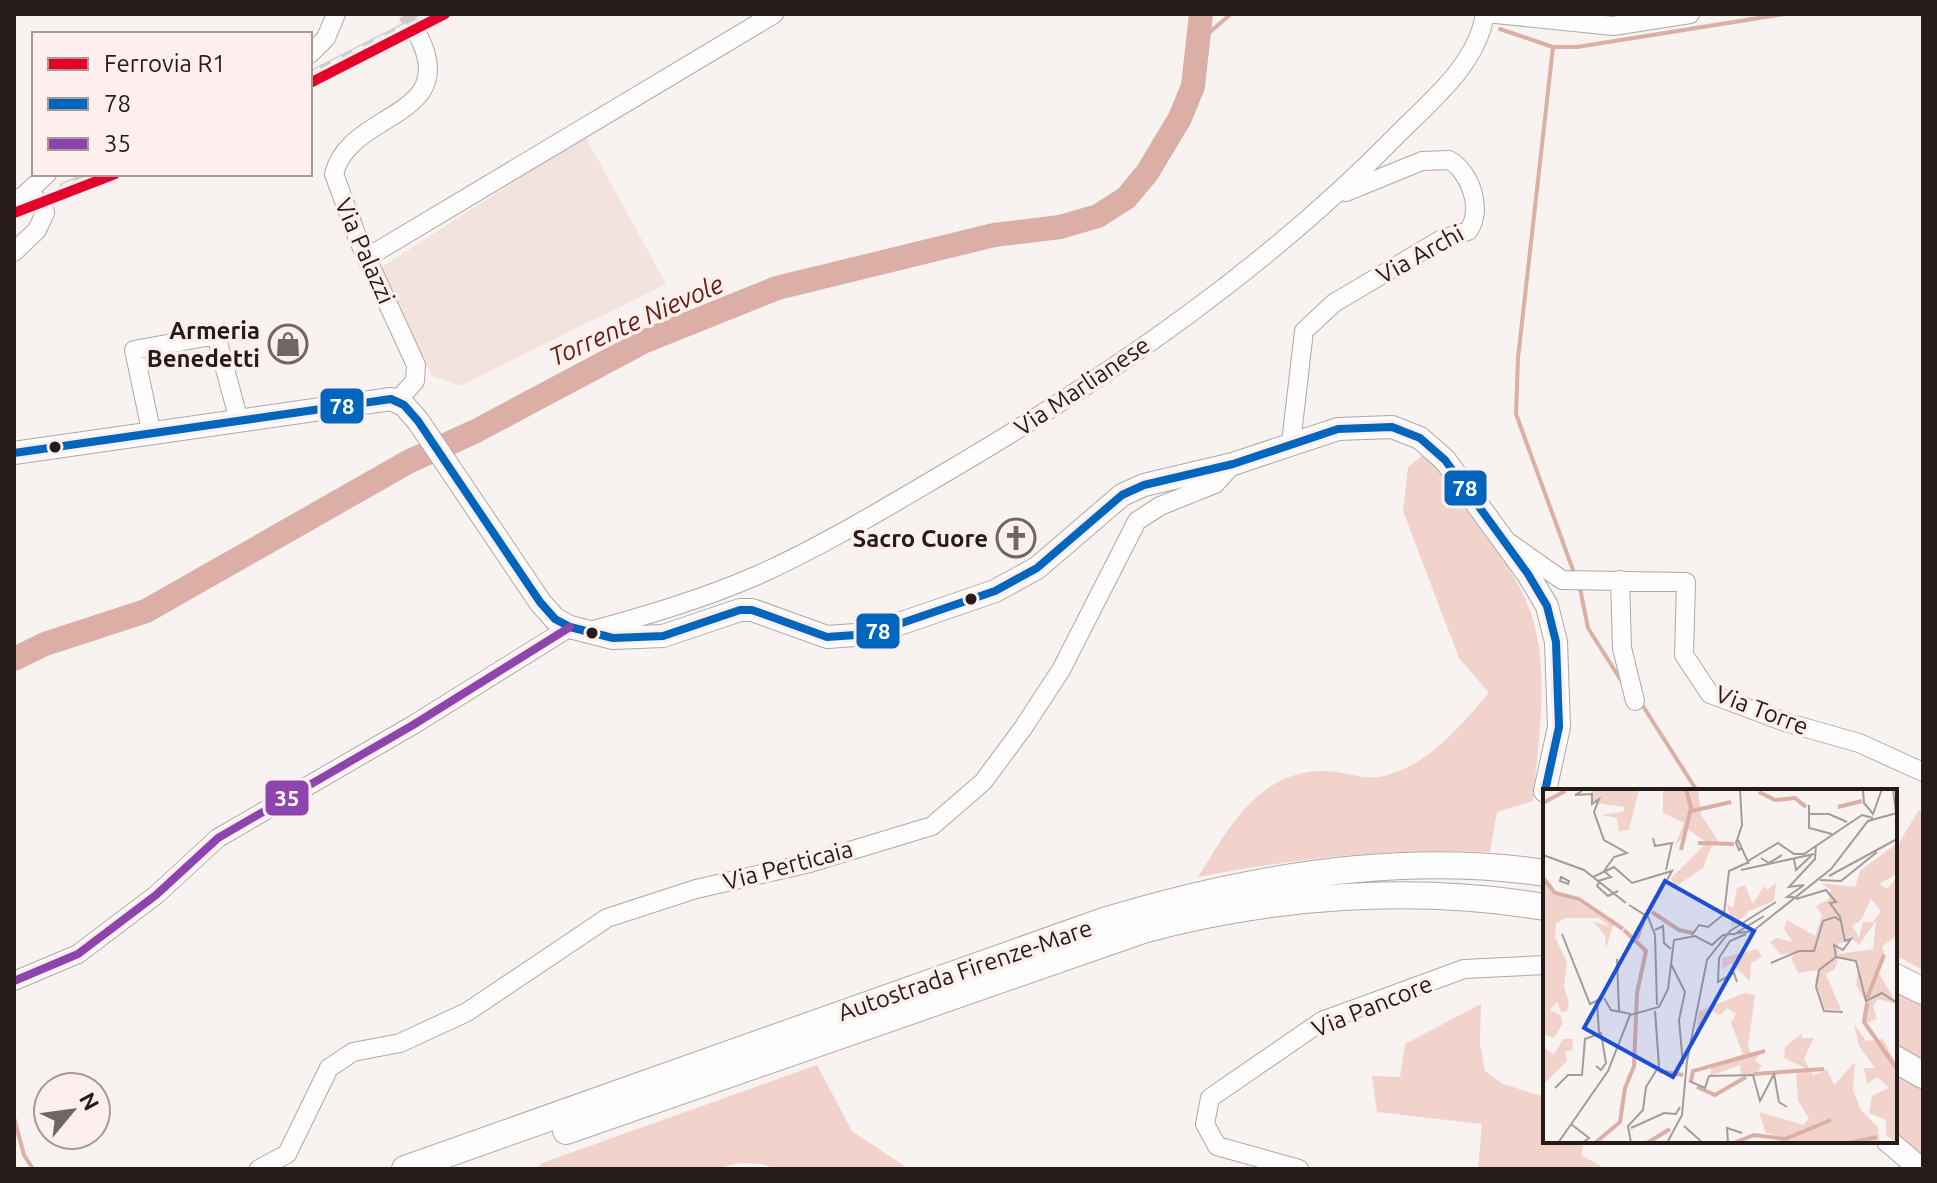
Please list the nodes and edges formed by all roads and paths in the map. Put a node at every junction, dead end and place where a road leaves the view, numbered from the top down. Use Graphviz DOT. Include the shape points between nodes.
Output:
graph roads {
  1 [pos="336,14"];
  2 [pos="774,14"];
  3 [pos="1485,14"];
  4 [pos="1496,14"];
  5 [pos="1690,14"];
  6 [pos="419,37"];
  7 [pos="312,52"];
  8 [pos="45,176"];
  9 [pos="1338,196"];
  10 [pos="18,198"];
  11 [pos="14,252"];
  12 [pos="366,258"];
  13 [pos="397,401"];
  14 [pos="239,421"];
  15 [pos="152,435"];
  16 [pos="1291,443"];
  17 [pos="14,453"];
  18 [pos="1233,464"];
  19 [pos="1499,535"];
  20 [pos="1620,580"];
  21 [pos="578,629"];
  22 [pos="1635,701"];
  23 [pos="1923,772"];
  24 [pos="1546,789"];
  25 [pos="1543,873"];
  26 [pos="1543,907"];
  27 [pos="1543,965"];
  28 [pos="1897,978"];
  29 [pos="14,981"];
  30 [pos="1923,991"];
  31 [pos="1897,1060"];
  32 [pos="1923,1075"];
  33 [pos="1890,1143"];
  34 [pos="259,1169"];
  35 [pos="405,1169"];
  36 [pos="458,1169"];
  37 [pos="1299,1169"];
  38 [pos="1921,1169"];
  1 -- 7 [label="street" via="326,38"];
  2 -- 12 [label="street"];
  3 -- 9 [label="street, Via Marlianese" via="1483,29 1452,80"];
  4 -- 5 [label="street" via="1613,26"];
  6 -- 12 [label="street, Via Palazzi" via="430,69 420,94 350,146 335,168 336,186"];
  8 -- 10 [label="street"];
  9 -- 16 [label="street, Via Archi" via="1437,158 1458,165 1466,175 1475,214 1468,231 1442,239 1334,303 1304,331"];
  9 -- 21 [label="street, Via Marlianese" via="1262,260 1035,419 846,532 717,591"];
  10 -- 11 [label="street" via="37,199 45,213 37,230"];
  12 -- 13 [label="street, Via Palazzi" via="416,365 415,381"];
  13 -- 14 [label="main road" via="331,405"];
  13 -- 21 [label="main road" via="418,421 548,612"];
  14 -- 15 [label="main road"];
  14 -- 15 [label="street" via="216,335 134,350"];
  15 -- 17 [label="main road"];
  16 -- 18 [label="main road"];
  16 -- 19 [label="main road" via="1366,425 1392,427 1420,438 1445,460"];
  18 -- 21 [label="main road" via="1122,495 1037,568 995,591 870,634 827,637 752,610 663,636 622,638"];
  18 -- 34 [label="street, Via Perticaia" via="1215,484 1137,521 1061,670 1023,728 983,782 932,826 607,918 467,1012 400,1043 353,1052 329,1068 287,1154"];
  19 -- 20 [label="street" via="1562,580"];
  19 -- 24 [label="main road" via="1547,606 1556,642 1559,727"];
  20 -- 22 [label="street" via="1622,648"];
  20 -- 23 [label="street, Via Torre" via="1686,582 1684,655 1710,694 1859,743"];
  21 -- 29 [label="street, Via Marlianese" via="218,838 156,895 78,954"];
  25 -- 35 [label="highway, Autostrada Firenze-Mare" via="1382,868 1239,886 1166,903"];
  26 -- 36 [label="highway, Autostrada Firenze-Mare" via="1349,897 1213,912 1116,939"];
  27 -- 37 [label="street, Via Pancore" via="1464,969 1322,1021 1210,1098 1205,1124 1217,1146"];
  28 -- 30 [label="highway"];
  31 -- 32 [label="highway"];
  33 -- 38 [label="main road"];
}
